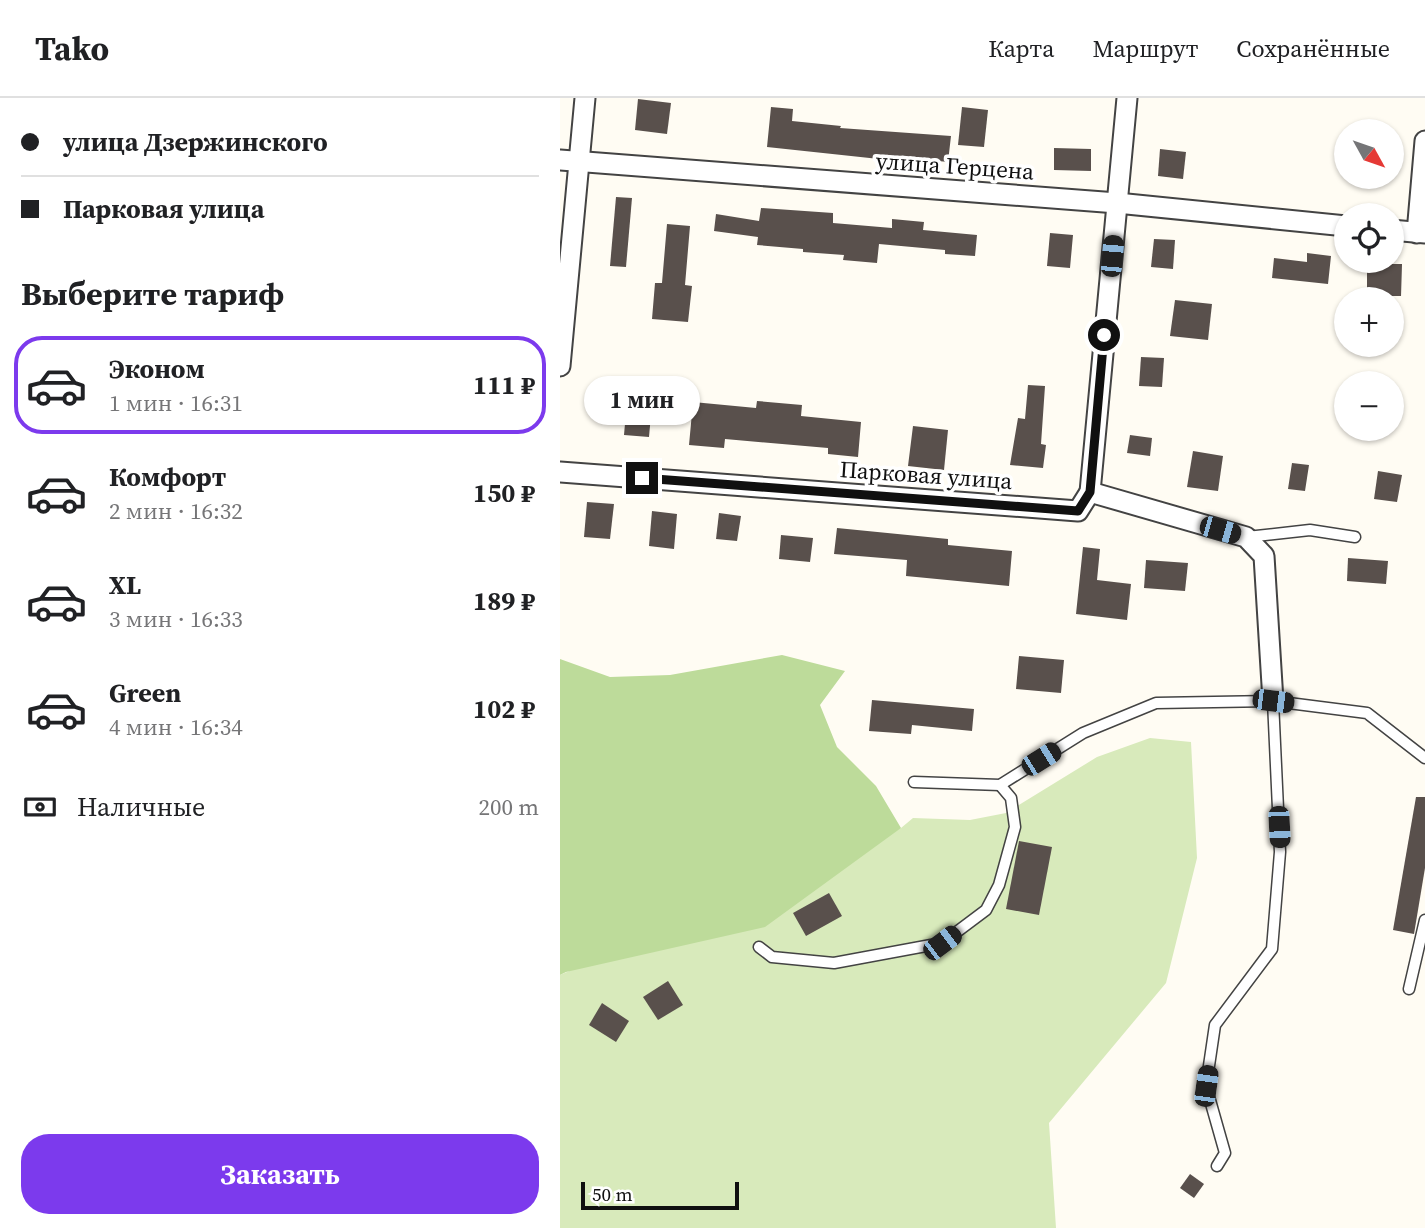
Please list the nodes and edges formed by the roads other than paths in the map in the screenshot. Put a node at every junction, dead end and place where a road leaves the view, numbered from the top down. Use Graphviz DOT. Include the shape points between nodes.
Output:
graph roads {
  1 [pos="585,98"];
  2 [pos="1126,98"];
  3 [pos="1425,141"];
  4 [pos="570,161"];
  5 [pos="1116,204"];
  6 [pos="1334,225"];
  7 [pos="1421,233"];
  8 [pos="560,366"];
  9 [pos="560,471"];
  10 [pos="1090,492"];
  11 [pos="1246,537"];
  12 [pos="1355,537"];
  13 [pos="1273,701"];
  14 [pos="1425,758"];
  15 [pos="914,782"];
  16 [pos="1000,785"];
  17 [pos="1425,920"];
  18 [pos="759,947"];
  19 [pos="1409,989"];
  20 [pos="1217,1167"];
  1 -- 4 [label="street"];
  2 -- 5 [label="street"];
  3 -- 7 [label="street"];
  4 -- 5 [label="street, улица Герцена"];
  4 -- 8 [label="street"];
  5 -- 6 [label="street, улица Герцена"];
  5 -- 10 [label="street"];
  9 -- 10 [label="street, Парковая улица" via="1078,511"];
  10 -- 11 [label="street"];
  11 -- 12 [label="lane" via="1310,530"];
  11 -- 13 [label="street" via="1264,556"];
  13 -- 14 [label="lane" via="1367,713"];
  13 -- 16 [label="lane" via="1156,703 1083,733"];
  13 -- 20 [label="lane" via="1280,852 1272,949 1215,1025 1206,1086 1225,1153"];
  15 -- 16 [label="lane"];
  16 -- 18 [label="lane" via="1010,798 1015,827 999,885 986,910 942,943 834,963 772,957"];
  17 -- 19 [label="lane"];
}
